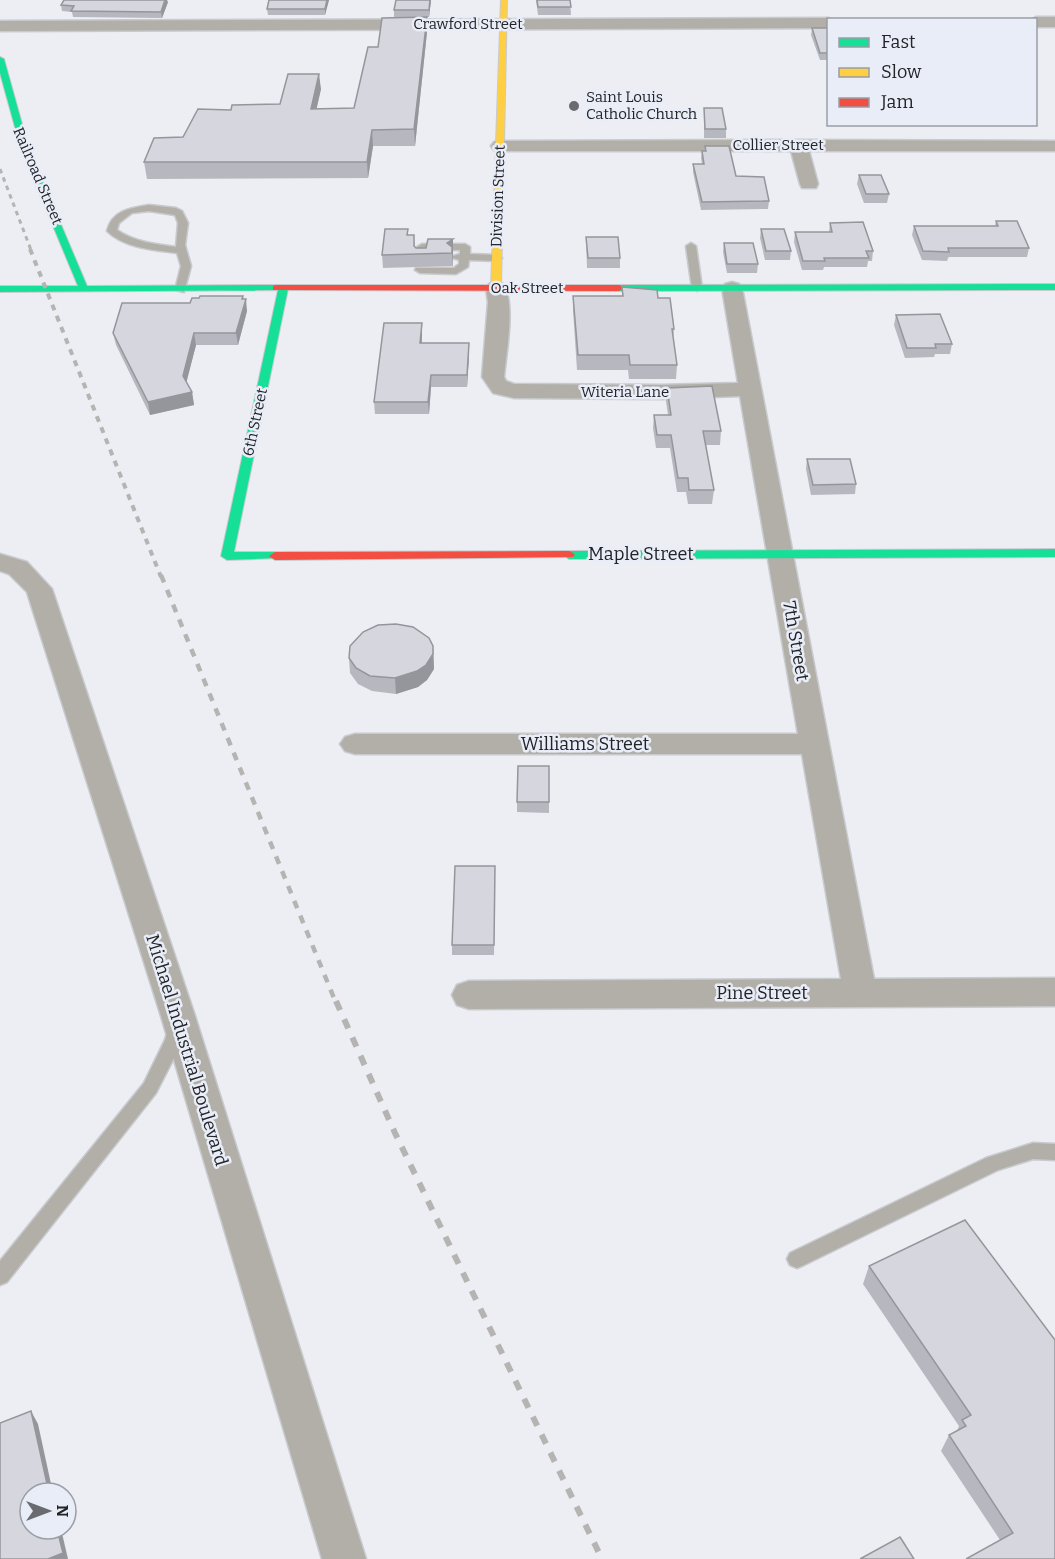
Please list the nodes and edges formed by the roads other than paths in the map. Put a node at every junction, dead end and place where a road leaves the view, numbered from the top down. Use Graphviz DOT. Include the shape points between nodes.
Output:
graph roads {
  1 [pos="504,0"];
  2 [pos="1037,22"];
  3 [pos="1055,22"];
  4 [pos="827,23"];
  5 [pos="504,24"];
  6 [pos="0,26"];
  7 [pos="0,59"];
  8 [pos="798,145"];
  9 [pos="500,146"];
  10 [pos="1055,146"];
  11 [pos="809,184"];
  12 [pos="691,246"];
  13 [pos="182,251"];
  14 [pos="434,257"];
  15 [pos="421,258"];
  16 [pos="459,258"];
  17 [pos="496,258"];
  18 [pos="420,270"];
  19 [pos="1055,287"];
  20 [pos="496,288"];
  21 [pos="698,288"];
  22 [pos="732,288"];
  23 [pos="0,289"];
  24 [pos="283,289"];
  25 [pos="417,289"];
  26 [pos="84,290"];
  27 [pos="180,290"];
  28 [pos="499,388"];
  29 [pos="750,389"];
  30 [pos="1055,553"];
  31 [pos="780,554"];
  32 [pos="227,556"];
  33 [pos="0,562"];
  34 [pos="355,744"];
  35 [pos="814,744"];
  36 [pos="1055,992"];
  37 [pos="860,993"];
  38 [pos="469,995"];
  39 [pos="178,1016"];
  40 [pos="1055,1152"];
  41 [pos="797,1259"];
  42 [pos="0,1276"];
  43 [pos="344,1559"];
  1 -- 5 [label="main road, Division Street"];
  2 -- 3 [label="street"];
  4 -- 5 [label="street, Crawford Street"];
  5 -- 6 [label="street, Crawford Street"];
  5 -- 9 [label="main road, Division Street"];
  7 -- 26 [label="main road, Railroad Street" via="18,130 72,253"];
  8 -- 9 [label="street, Collier Street"];
  8 -- 10 [label="street, Collier Street"];
  8 -- 11 [label="street"];
  9 -- 17 [label="main road, Division Street"];
  12 -- 21 [label="lane"];
  13 -- 13 [label="lane" via="182,217 173,210 138,208 121,214 114,222 112,231 122,238"];
  13 -- 27 [label="lane" via="186,266"];
  14 -- 15 [label="lane"];
  15 -- 16 [label="lane" via="422,247 465,247"];
  15 -- 18 [label="lane"];
  16 -- 17 [label="lane"];
  16 -- 18 [label="lane" via="464,265 456,271"];
  17 -- 20 [label="main road, Division Street"];
  18 -- 25 [label="lane"];
  19 -- 22 [label="main road, Oak Street"];
  20 -- 21 [label="main road, Oak Street"];
  20 -- 25 [label="main road, Oak Street"];
  20 -- 28 [label="street, Division Street" via="500,302 493,377"];
  21 -- 22 [label="main road, Oak Street"];
  22 -- 29 [label="street, 7th Street"];
  23 -- 26 [label="main road, Oak Street"];
  24 -- 25 [label="main road, Oak Street"];
  24 -- 27 [label="main road, Oak Street"];
  24 -- 32 [label="main road, 6th Street"];
  26 -- 27 [label="main road, Oak Street"];
  28 -- 29 [label="street, Witeria Lane" via="661,392"];
  29 -- 31 [label="street, 7th Street"];
  30 -- 31 [label="main road, Maple Street"];
  31 -- 32 [label="main road, Maple Street"];
  31 -- 35 [label="street, 7th Street"];
  33 -- 39 [label="street, Michael Industrial Boulevard" via="18,568 39,589"];
  34 -- 35 [label="street, Williams Street"];
  35 -- 37 [label="street, 7th Street"];
  36 -- 37 [label="street, Pine Street"];
  37 -- 38 [label="street, Pine Street"];
  39 -- 42 [label="lane" via="174,1040 150,1088"];
  39 -- 43 [label="street, Michael Industrial Boulevard"];
  40 -- 41 [label="lane" via="1034,1151 993,1164"];
}
